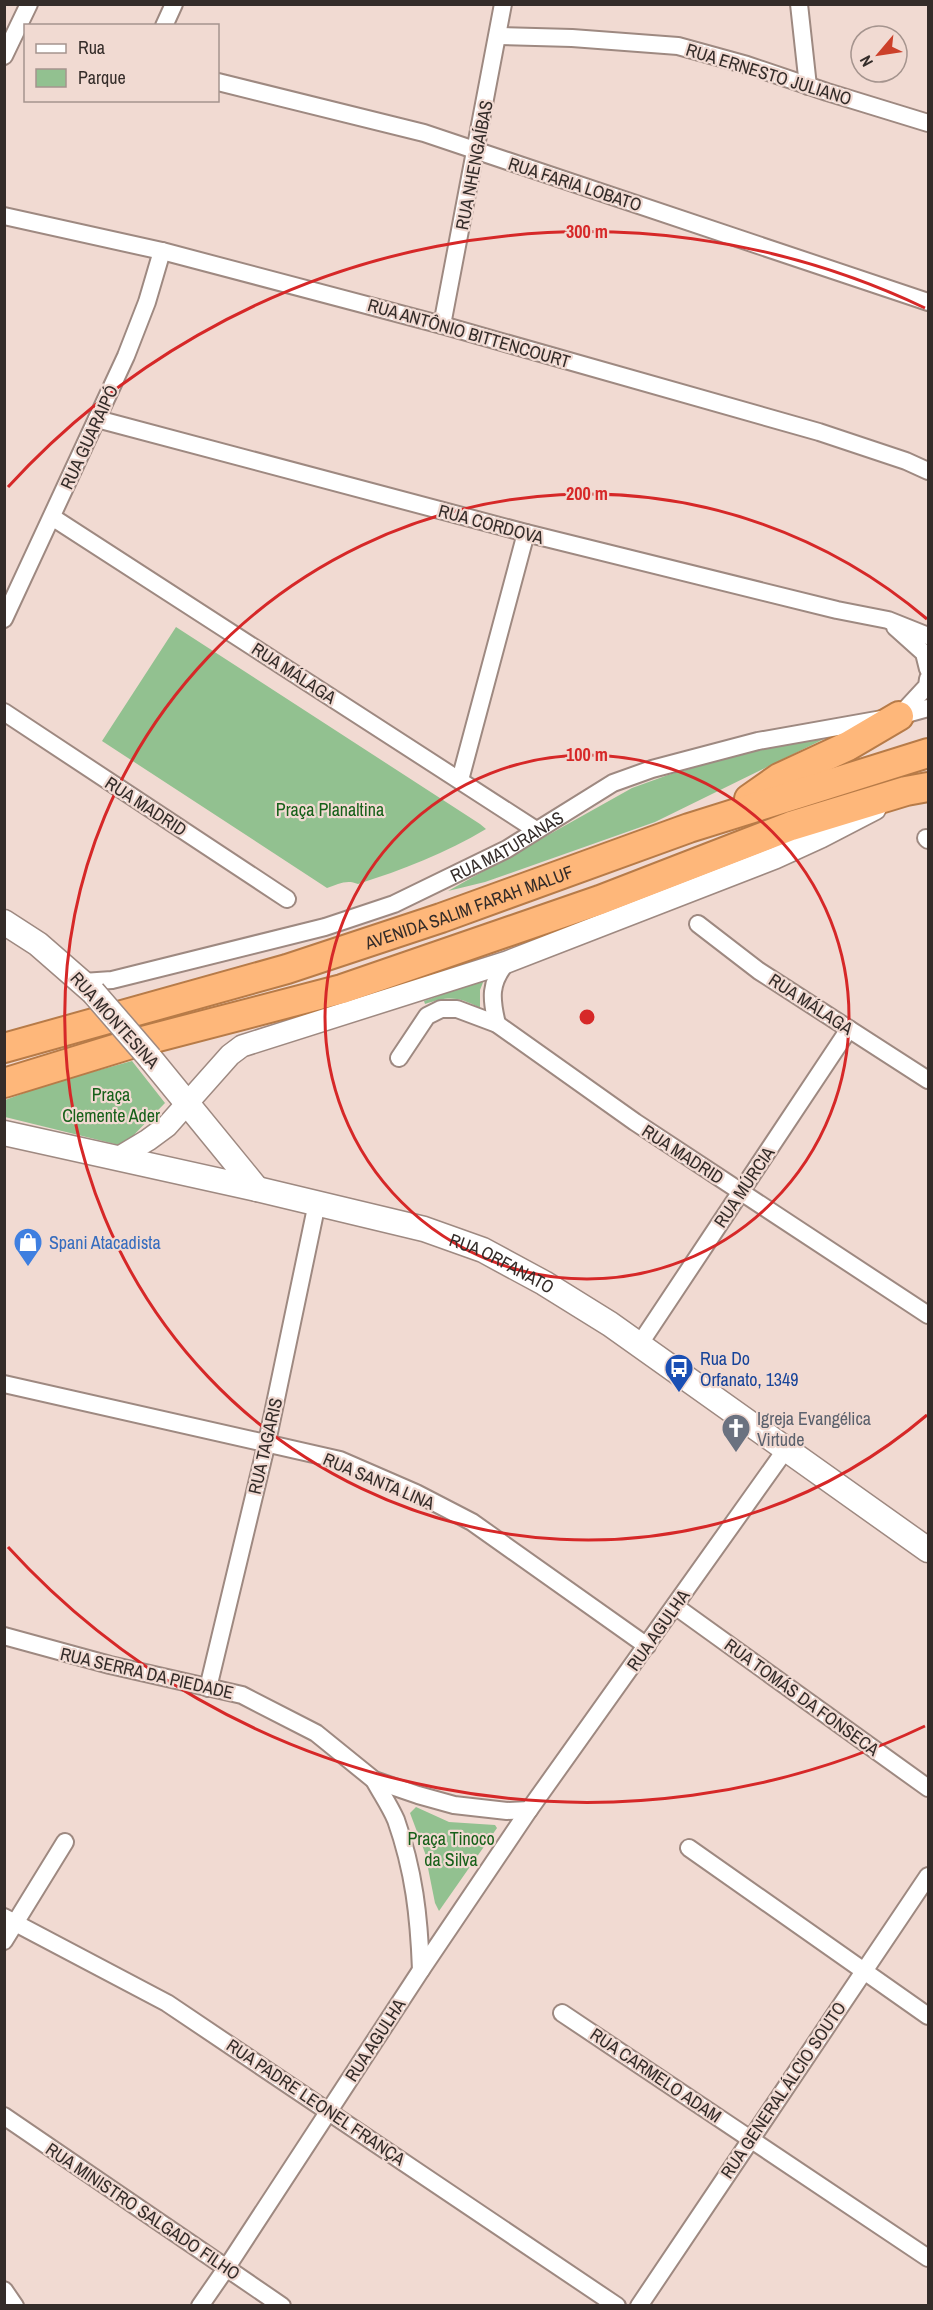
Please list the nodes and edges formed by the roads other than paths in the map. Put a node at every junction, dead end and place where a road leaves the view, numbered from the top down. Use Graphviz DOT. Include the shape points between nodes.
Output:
graph roads {
  1 [pos="29,4"];
  2 [pos="174,4"];
  3 [pos="503,4"];
  4 [pos="799,4"];
  5 [pos="165,24"];
  6 [pos="22,28"];
  7 [pos="498,36"];
  8 [pos="4,56"];
  9 [pos="219,82"];
  10 [pos="808,86"];
  11 [pos="928,123"];
  12 [pos="477,151"];
  13 [pos="4,216"];
  14 [pos="162,251"];
  15 [pos="928,302"];
  16 [pos="442,325"];
  17 [pos="97,419"];
  18 [pos="928,471"];
  19 [pos="52,517"];
  20 [pos="526,533"];
  21 [pos="4,619"];
  22 [pos="888,620"];
  23 [pos="928,636"];
  24 [pos="928,669"];
  25 [pos="928,679"];
  26 [pos="928,708"];
  27 [pos="4,712"];
  28 [pos="899,716"];
  29 [pos="928,753"];
  30 [pos="460,780"];
  31 [pos="917,789"];
  32 [pos="728,816"];
  33 [pos="536,830"];
  34 [pos="287,899"];
  35 [pos="4,922"];
  36 [pos="698,924"];
  37 [pos="507,962"];
  38 [pos="88,987"];
  39 [pos="496,1024"];
  40 [pos="849,1029"];
  41 [pos="4,1048"];
  42 [pos="399,1059"];
  43 [pos="928,1080"];
  44 [pos="4,1083"];
  45 [pos="187,1103"];
  46 [pos="4,1133"];
  47 [pos="118,1158"];
  48 [pos="257,1189"];
  49 [pos="741,1191"];
  50 [pos="317,1203"];
  51 [pos="928,1315"];
  52 [pos="639,1345"];
  53 [pos="4,1384"];
  54 [pos="267,1442"];
  55 [pos="786,1449"];
  56 [pos="928,1550"];
  57 [pos="675,1606"];
  58 [pos="4,1636"];
  59 [pos="647,1646"];
  60 [pos="208,1688"];
  61 [pos="374,1780"];
  62 [pos="928,1788"];
  63 [pos="529,1810"];
  64 [pos="65,1842"];
  65 [pos="689,1848"];
  66 [pos="928,1876"];
  67 [pos="10,1920"];
  68 [pos="4,1941"];
  69 [pos="421,1970"];
  70 [pos="864,1970"];
  71 [pos="562,2013"];
  72 [pos="928,2016"];
  73 [pos="329,2110"];
  74 [pos="4,2116"];
  75 [pos="750,2139"];
  76 [pos="928,2258"];
  77 [pos="227,2267"];
  78 [pos="4,2290"];
  79 [pos="15,2306"];
  80 [pos="200,2306"];
  81 [pos="282,2306"];
  82 [pos="617,2306"];
  83 [pos="639,2306"];
  1 -- 6 [label="street"];
  2 -- 5 [label="street"];
  3 -- 7 [label="street, RUA NHENGAÍBAS"];
  4 -- 10 [label="street"];
  6 -- 8 [label="street"];
  7 -- 10 [label="street, RUA ERNESTO JULIANO" via="678,46 747,64"];
  7 -- 12 [label="street, RUA NHENGAÍBAS"];
  9 -- 12 [label="street, RUA FARIA LOBATO" via="424,133"];
  10 -- 11 [label="street, RUA ERNESTO JULIANO"];
  12 -- 15 [label="street, RUA FARIA LOBATO"];
  12 -- 16 [label="street, RUA NHENGAÍBAS"];
  13 -- 14 [label="street, RUA ANTÔNIO BITTENCOURT"];
  14 -- 16 [label="street, RUA ANTÔNIO BITTENCOURT"];
  14 -- 17 [label="street, RUA GUARAIPÓ" via="147,302"];
  16 -- 18 [label="street, RUA ANTÔNIO BITTENCOURT" via="819,432"];
  17 -- 19 [label="street, RUA GUARAIPÓ"];
  17 -- 20 [label="street, RUA CORDOVA"];
  19 -- 21 [label="street, RUA GUARAIPÓ"];
  19 -- 30 [label="street, RUA MÁLAGA"];
  20 -- 22 [label="street, RUA CORDOVA"];
  20 -- 30 [label="street"];
  22 -- 23 [label="street, RUA CORDOVA"];
  22 -- 24 [label="street" via="924,653"];
  25 -- 28 [label="street" via="922,693"];
  26 -- 28 [label="street, RUA MATURANAS"];
  27 -- 34 [label="street, RUA MADRID"];
  28 -- 32 [label="highway" via="848,746 779,778"];
  28 -- 33 [label="street, RUA MATURANAS" via="758,741 652,769 613,783"];
  29 -- 32 [label="highway, AVENIDA SALIM FARAH MALUF"];
  30 -- 33 [label="street, RUA MÁLAGA"];
  31 -- 37 [label="street, AVENIDA SALIM FARAH MALUF" via="775,858"];
  31 -- 44 [label="highway, AVENIDA SALIM FARAH MALUF" via="791,826 600,900 342,989 131,1044"];
  32 -- 41 [label="highway, AVENIDA SALIM FARAH MALUF" via="287,969"];
  33 -- 38 [label="street, RUA MATURANAS" via="507,849 394,904 325,927"];
  35 -- 38 [label="main road, RUA MONTESINA" via="39,944"];
  36 -- 40 [label="street, RUA MÁLAGA" via="759,971"];
  37 -- 39 [label="street" via="499,971 491,998"];
  37 -- 45 [label="street" via="242,1046"];
  38 -- 45 [label="main road, RUA MONTESINA, bridge"];
  39 -- 42 [label="street" via="457,1010 441,1010 427,1016"];
  39 -- 49 [label="street, RUA MADRID"];
  40 -- 43 [label="street, RUA MÁLAGA"];
  40 -- 49 [label="street, RUA MÚRCIA"];
  45 -- 47 [label="street" via="167,1126"];
  45 -- 48 [label="main road, RUA MONTESINA"];
  46 -- 47 [label="main road, RUA ORFANATO"];
  47 -- 48 [label="main road, RUA ORFANATO"];
  48 -- 50 [label="main road, RUA ORFANATO"];
  49 -- 51 [label="street, RUA MADRID"];
  49 -- 52 [label="street, RUA MÚRCIA"];
  50 -- 52 [label="main road, RUA ORFANATO" via="424,1229 483,1250 544,1283"];
  50 -- 54 [label="street, RUA TAGARIS"];
  52 -- 55 [label="main road, RUA ORFANATO"];
  53 -- 54 [label="street, RUA SANTA LINA"];
  54 -- 59 [label="street, RUA SANTA LINA" via="340,1460 472,1522"];
  54 -- 60 [label="street, RUA TAGARIS"];
  55 -- 56 [label="main road, RUA ORFANATO"];
  55 -- 57 [label="street, RUA AGULHA"];
  57 -- 59 [label="street, RUA AGULHA"];
  57 -- 62 [label="street, RUA TOMÁS DA FONSECA"];
  58 -- 60 [label="street, RUA SERRA DA PIEDADE"];
  59 -- 63 [label="street, RUA AGULHA"];
  60 -- 61 [label="street, RUA SERRA DA PIEDADE" via="242,1695 316,1733"];
  61 -- 63 [label="street" via="454,1805"];
  61 -- 69 [label="street" via="395,1818 409,1863 417,1898"];
  63 -- 69 [label="street"];
  64 -- 67 [label="street"];
  65 -- 70 [label="street"];
  66 -- 70 [label="street, RUA GENERAL ÁLCIO SOUTO"];
  67 -- 68 [label="street"];
  67 -- 73 [label="street, RUA PADRE LEONEL FRANÇA" via="167,2003"];
  69 -- 73 [label="street, RUA AGULHA"];
  70 -- 72 [label="street"];
  70 -- 75 [label="street, RUA GENERAL ÁLCIO SOUTO"];
  71 -- 75 [label="street, RUA CARMELO ADAM"];
  73 -- 77 [label="street, RUA AGULHA"];
  73 -- 82 [label="street, RUA PADRE LEONEL FRANÇA"];
  74 -- 77 [label="street, RUA MINISTRO SALGADO FILHO"];
  75 -- 76 [label="street, RUA CARMELO ADAM"];
  75 -- 83 [label="street, RUA GENERAL ÁLCIO SOUTO"];
  77 -- 80 [label="street, RUA AGULHA"];
  77 -- 81 [label="street, RUA MINISTRO SALGADO FILHO"];
  78 -- 79 [label="street"];
}
